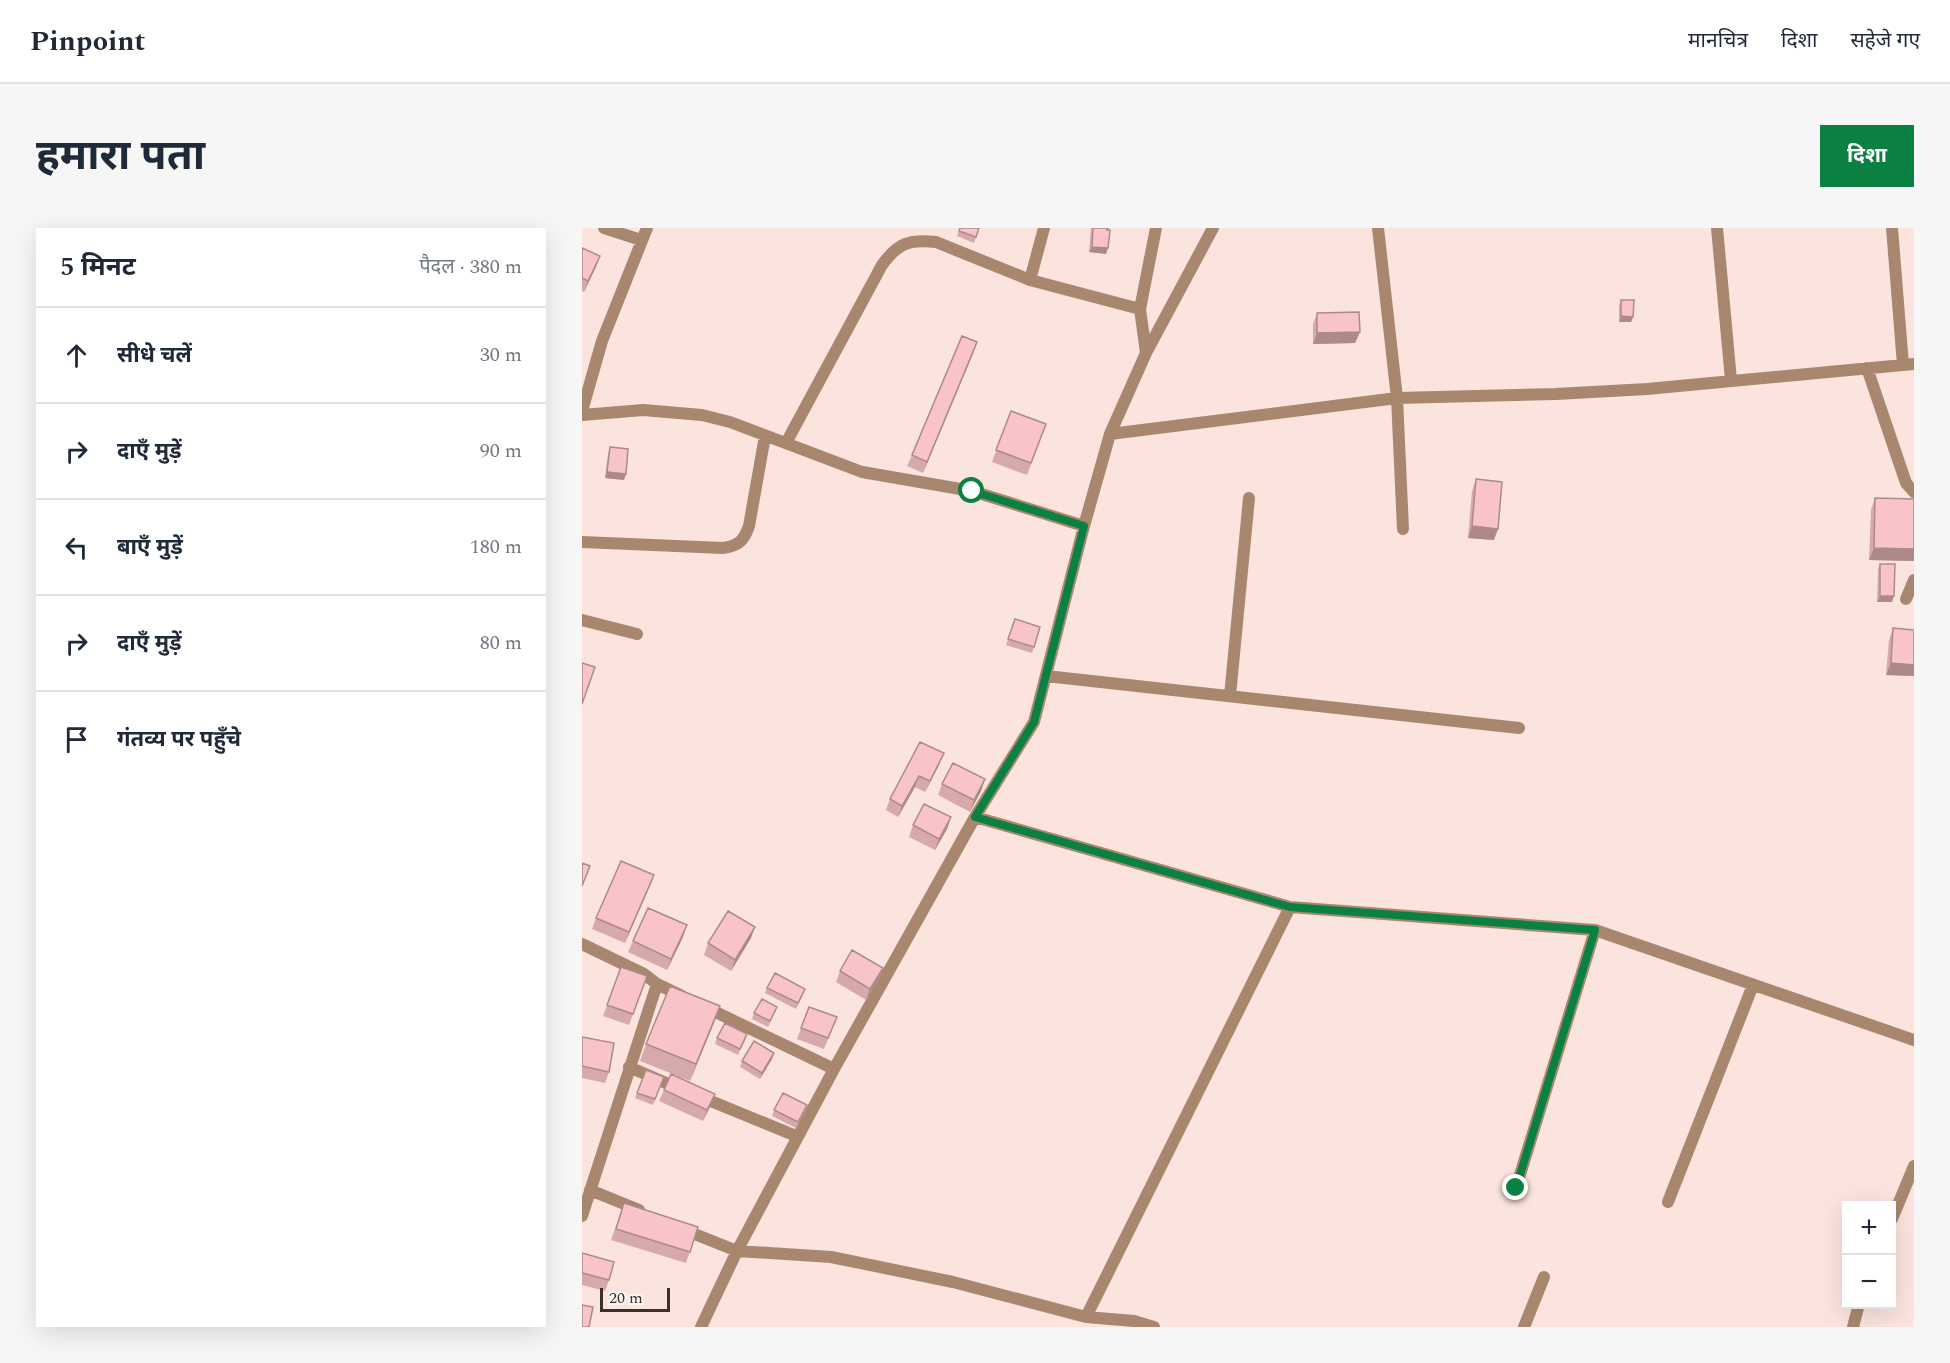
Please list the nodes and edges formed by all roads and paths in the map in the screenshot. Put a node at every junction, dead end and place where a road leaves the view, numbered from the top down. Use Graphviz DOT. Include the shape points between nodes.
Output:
graph roads {
  1 [pos="604,228"];
  2 [pos="647,228"];
  3 [pos="1044,228"];
  4 [pos="1156,228"];
  5 [pos="1213,228"];
  6 [pos="1378,228"];
  7 [pos="1717,228"];
  8 [pos="1892,228"];
  9 [pos="641,240"];
  10 [pos="1030,280"];
  11 [pos="1140,309"];
  12 [pos="1146,353"];
  13 [pos="1909,364"];
  14 [pos="1867,368"];
  15 [pos="1731,380"];
  16 [pos="1396,398"];
  17 [pos="582,413"];
  18 [pos="1110,434"];
  19 [pos="765,435"];
  20 [pos="786,443"];
  21 [pos="1914,492"];
  22 [pos="1250,498"];
  23 [pos="1084,526"];
  24 [pos="1403,529"];
  25 [pos="582,543"];
  26 [pos="1914,580"];
  27 [pos="1906,599"];
  28 [pos="582,620"];
  29 [pos="637,634"];
  30 [pos="1046,676"];
  31 [pos="1230,696"];
  32 [pos="1519,728"];
  33 [pos="975,817"];
  34 [pos="1290,907"];
  35 [pos="1595,930"];
  36 [pos="582,944"];
  37 [pos="657,984"];
  38 [pos="1753,986"];
  39 [pos="1914,1040"];
  40 [pos="629,1067"];
  41 [pos="834,1069"];
  42 [pos="796,1137"];
  43 [pos="1914,1166"];
  44 [pos="1516,1188"];
  45 [pos="590,1190"];
  46 [pos="1668,1202"];
  47 [pos="1896,1209"];
  48 [pos="582,1216"];
  49 [pos="653,1216"];
  50 [pos="674,1225"];
  51 [pos="736,1251"];
  52 [pos="1544,1277"];
  53 [pos="1858,1309"];
  54 [pos="1086,1317"];
  55 [pos="701,1327"];
  56 [pos="1154,1327"];
  57 [pos="1524,1327"];
  58 [pos="1853,1327"];
  1 -- 9 [label="street"];
  2 -- 9 [label="street"];
  3 -- 10 [label="street"];
  4 -- 11 [label="street"];
  5 -- 12 [label="street"];
  6 -- 16 [label="street"];
  7 -- 15 [label="street"];
  8 -- 13 [label="street"];
  9 -- 17 [label="street" via="602,341"];
  10 -- 11 [label="street"];
  10 -- 20 [label="street" via="936,242 904,243 882,265"];
  11 -- 12 [label="street"];
  12 -- 18 [label="street"];
  13 -- 14 [label="street"];
  14 -- 15 [label="street"];
  14 -- 21 [label="street" via="1906,483"];
  15 -- 16 [label="street" via="1579,393"];
  16 -- 18 [label="street"];
  16 -- 24 [label="street"];
  17 -- 19 [label="street" via="643,410 702,415"];
  18 -- 23 [label="street"];
  19 -- 20 [label="street"];
  19 -- 25 [label="street" via="749,526 740,544 723,548"];
  20 -- 23 [label="street" via="862,472 972,491"];
  22 -- 31 [label="street"];
  23 -- 30 [label="street"];
  26 -- 27 [label="street"];
  28 -- 29 [label="street"];
  30 -- 31 [label="street"];
  30 -- 33 [label="street" via="1034,722"];
  31 -- 32 [label="street"];
  33 -- 34 [label="street"];
  33 -- 41 [label="street"];
  34 -- 35 [label="street"];
  34 -- 54 [label="street"];
  35 -- 38 [label="street"];
  35 -- 44 [label="street"];
  36 -- 37 [label="street"];
  37 -- 40 [label="street"];
  37 -- 41 [label="street"];
  38 -- 39 [label="street"];
  38 -- 46 [label="street"];
  40 -- 42 [label="street"];
  40 -- 45 [label="street"];
  41 -- 42 [label="street"];
  42 -- 51 [label="street"];
  43 -- 47 [label="street"];
  45 -- 48 [label="street"];
  45 -- 49 [label="street"];
  50 -- 51 [label="street"];
  51 -- 54 [label="street" via="831,1257 953,1282"];
  51 -- 55 [label="street"];
  52 -- 57 [label="street"];
  53 -- 58 [label="street"];
  54 -- 56 [label="street" via="1134,1321"];
}
